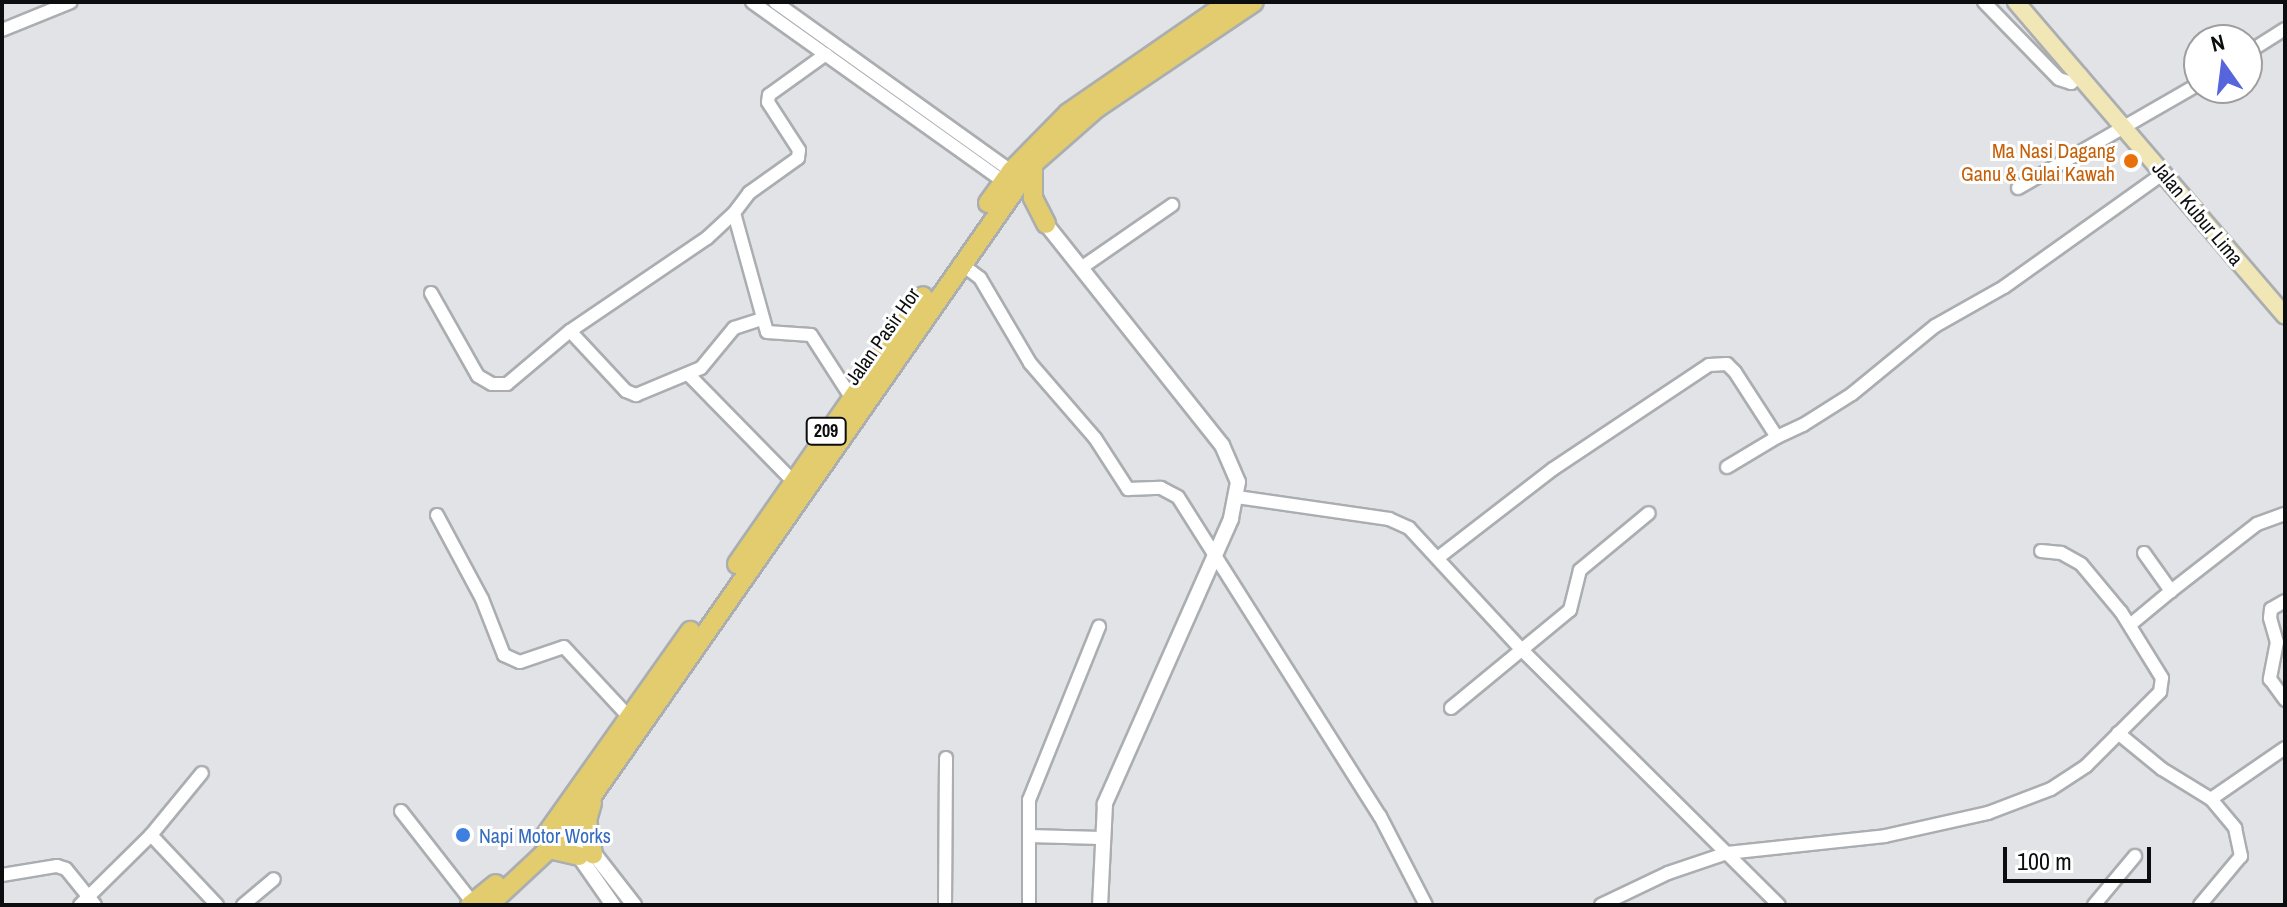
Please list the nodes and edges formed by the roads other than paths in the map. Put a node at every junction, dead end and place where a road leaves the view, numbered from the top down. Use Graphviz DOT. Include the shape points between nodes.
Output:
graph roads {
  1 [pos="71,2"];
  2 [pos="752,2"];
  3 [pos="775,2"];
  4 [pos="1229,2"];
  5 [pos="1254,2"];
  6 [pos="1984,2"];
  7 [pos="2016,2"];
  8 [pos="2285,29"];
  9 [pos="2,30"];
  10 [pos="2263,43"];
  11 [pos="826,54"];
  12 [pos="2081,75"];
  13 [pos="2183,93"];
  14 [pos="2125,125"];
  15 [pos="1033,164"];
  16 [pos="2164,173"];
  17 [pos="1007,176"];
  18 [pos="2018,188"];
  19 [pos="1172,205"];
  20 [pos="1000,207"];
  21 [pos="734,213"];
  22 [pos="1046,224"];
  23 [pos="960,263"];
  24 [pos="1081,268"];
  25 [pos="431,293"];
  26 [pos="2285,316"];
  27 [pos="761,319"];
  28 [pos="570,331"];
  29 [pos="689,375"];
  30 [pos="851,397"];
  31 [pos="1777,437"];
  32 [pos="1727,467"];
  33 [pos="791,479"];
  34 [pos="1237,497"];
  35 [pos="1649,513"];
  36 [pos="2285,514"];
  37 [pos="437,515"];
  38 [pos="2041,551"];
  39 [pos="2144,553"];
  40 [pos="1214,557"];
  41 [pos="1439,557"];
  42 [pos="2171,591"];
  43 [pos="2285,601"];
  44 [pos="2130,625"];
  45 [pos="1099,627"];
  46 [pos="1522,650"];
  47 [pos="2285,700"];
  48 [pos="1451,708"];
  49 [pos="630,718"];
  50 [pos="2118,733"];
  51 [pos="2285,748"];
  52 [pos="946,758"];
  53 [pos="202,773"];
  54 [pos="592,796"];
  55 [pos="2211,799"];
  56 [pos="401,811"];
  57 [pos="567,828"];
  58 [pos="151,835"];
  59 [pos="1029,836"];
  60 [pos="1101,838"];
  61 [pos="549,849"];
  62 [pos="1727,853"];
  63 [pos="586,855"];
  64 [pos="2135,856"];
  65 [pos="2,875"];
  66 [pos="274,879"];
  67 [pos="88,902"];
  68 [pos="477,904"];
  69 [pos="217,905"];
  70 [pos="243,905"];
  71 [pos="613,905"];
  72 [pos="634,905"];
  73 [pos="945,905"];
  74 [pos="1029,905"];
  75 [pos="1100,905"];
  76 [pos="1426,905"];
  77 [pos="1601,905"];
  78 [pos="1779,905"];
  79 [pos="2094,905"];
  80 [pos="2200,905"];
  1 -- 9 [label="street"];
  2 -- 11 [label="street"];
  3 -- 17 [label="street"];
  4 -- 17 [label="main road, Jalan Pasir Hor / 209" via="1088,97"];
  5 -- 15 [label="main road, Jalan Pasir Hor / 209" via="1097,108"];
  6 -- 12 [label="street" via="2059,79 2071,83"];
  7 -- 12 [label="main road, Jalan Kubur Lima"];
  8 -- 10 [label="street"];
  11 -- 17 [label="street"];
  11 -- 21 [label="street" via="769,95 768,102 799,150 798,158 749,193"];
  12 -- 14 [label="main road, Jalan Kubur Lima"];
  13 -- 14 [label="street"];
  14 -- 16 [label="main road, Jalan Kubur Lima"];
  14 -- 18 [label="street"];
  15 -- 20 [label="main road, Jalan Pasir Hor / 209"];
  15 -- 22 [label="main road" via="1033,198"];
  16 -- 26 [label="main road, Jalan Kubur Lima"];
  16 -- 31 [label="street" via="2004,287 1935,326 1852,394"];
  17 -- 30 [label="main road, Jalan Pasir Hor / 209"];
  19 -- 24 [label="street"];
  20 -- 22 [label="main road" via="1022,204"];
  20 -- 23 [label="main road, Jalan Pasir Hor / 209"];
  21 -- 27 [label="street"];
  21 -- 28 [label="street" via="707,238"];
  22 -- 24 [label="street"];
  23 -- 40 [label="street" via="980,278 1030,363 1095,438 1128,489 1161,488 1178,497"];
  23 -- 54 [label="main road, Jalan Pasir Hor / 209"];
  24 -- 34 [label="street" via="1222,445 1235,468"];
  25 -- 28 [label="street" via="468,362 492,384 507,384"];
  27 -- 29 [label="street" via="734,328 716,355"];
  27 -- 30 [label="street" via="774,336 792,331 811,335"];
  28 -- 29 [label="street" via="631,393"];
  29 -- 33 [label="street"];
  30 -- 33 [label="main road, Jalan Pasir Hor / 209"];
  31 -- 32 [label="street"];
  31 -- 41 [label="street" via="1735,372 1727,364 1709,365 1553,469"];
  33 -- 49 [label="main road, Jalan Pasir Hor / 209"];
  34 -- 40 [label="street"];
  34 -- 41 [label="street" via="1400,522"];
  35 -- 46 [label="street" via="1588,561 1580,570 1570,610"];
  36 -- 42 [label="street" via="2257,524"];
  37 -- 49 [label="street" via="482,599 504,655 520,662 564,647"];
  38 -- 44 [label="street" via="2061,553 2081,564"];
  39 -- 42 [label="street"];
  40 -- 60 [label="street" via="1105,804"];
  40 -- 76 [label="street" via="1380,816"];
  41 -- 46 [label="street"];
  42 -- 44 [label="street"];
  43 -- 47 [label="street" via="2271,609 2270,618 2277,642 2270,679"];
  44 -- 50 [label="street" via="2160,671 2163,685"];
  45 -- 59 [label="street" via="1040,764 1029,800"];
  46 -- 48 [label="street"];
  46 -- 62 [label="street"];
  49 -- 68 [label="main road, Jalan Pasir Hor / 209" via="539,843"];
  50 -- 55 [label="street"];
  50 -- 62 [label="street" via="2086,766 2051,789 1988,813 1885,836"];
  51 -- 55 [label="street"];
  52 -- 73 [label="street"];
  53 -- 58 [label="street"];
  54 -- 57 [label="main road, Jalan Pasir Hor / 209"];
  54 -- 63 [label="main road"];
  55 -- 80 [label="street" via="2235,828 2241,856"];
  56 -- 68 [label="street"];
  57 -- 61 [label="main road, Jalan Pasir Hor / 209"];
  57 -- 63 [label="street"];
  58 -- 67 [label="street"];
  58 -- 69 [label="street"];
  59 -- 60 [label="street"];
  59 -- 74 [label="street"];
  60 -- 75 [label="street"];
  61 -- 63 [label="main road"];
  61 -- 68 [label="main road, Jalan Pasir Hor / 209"];
  62 -- 77 [label="street" via="1668,873"];
  62 -- 78 [label="street"];
  63 -- 71 [label="street"];
  63 -- 72 [label="street"];
  64 -- 79 [label="street"];
  65 -- 67 [label="street" via="57,866"];
  66 -- 70 [label="street"];
}
